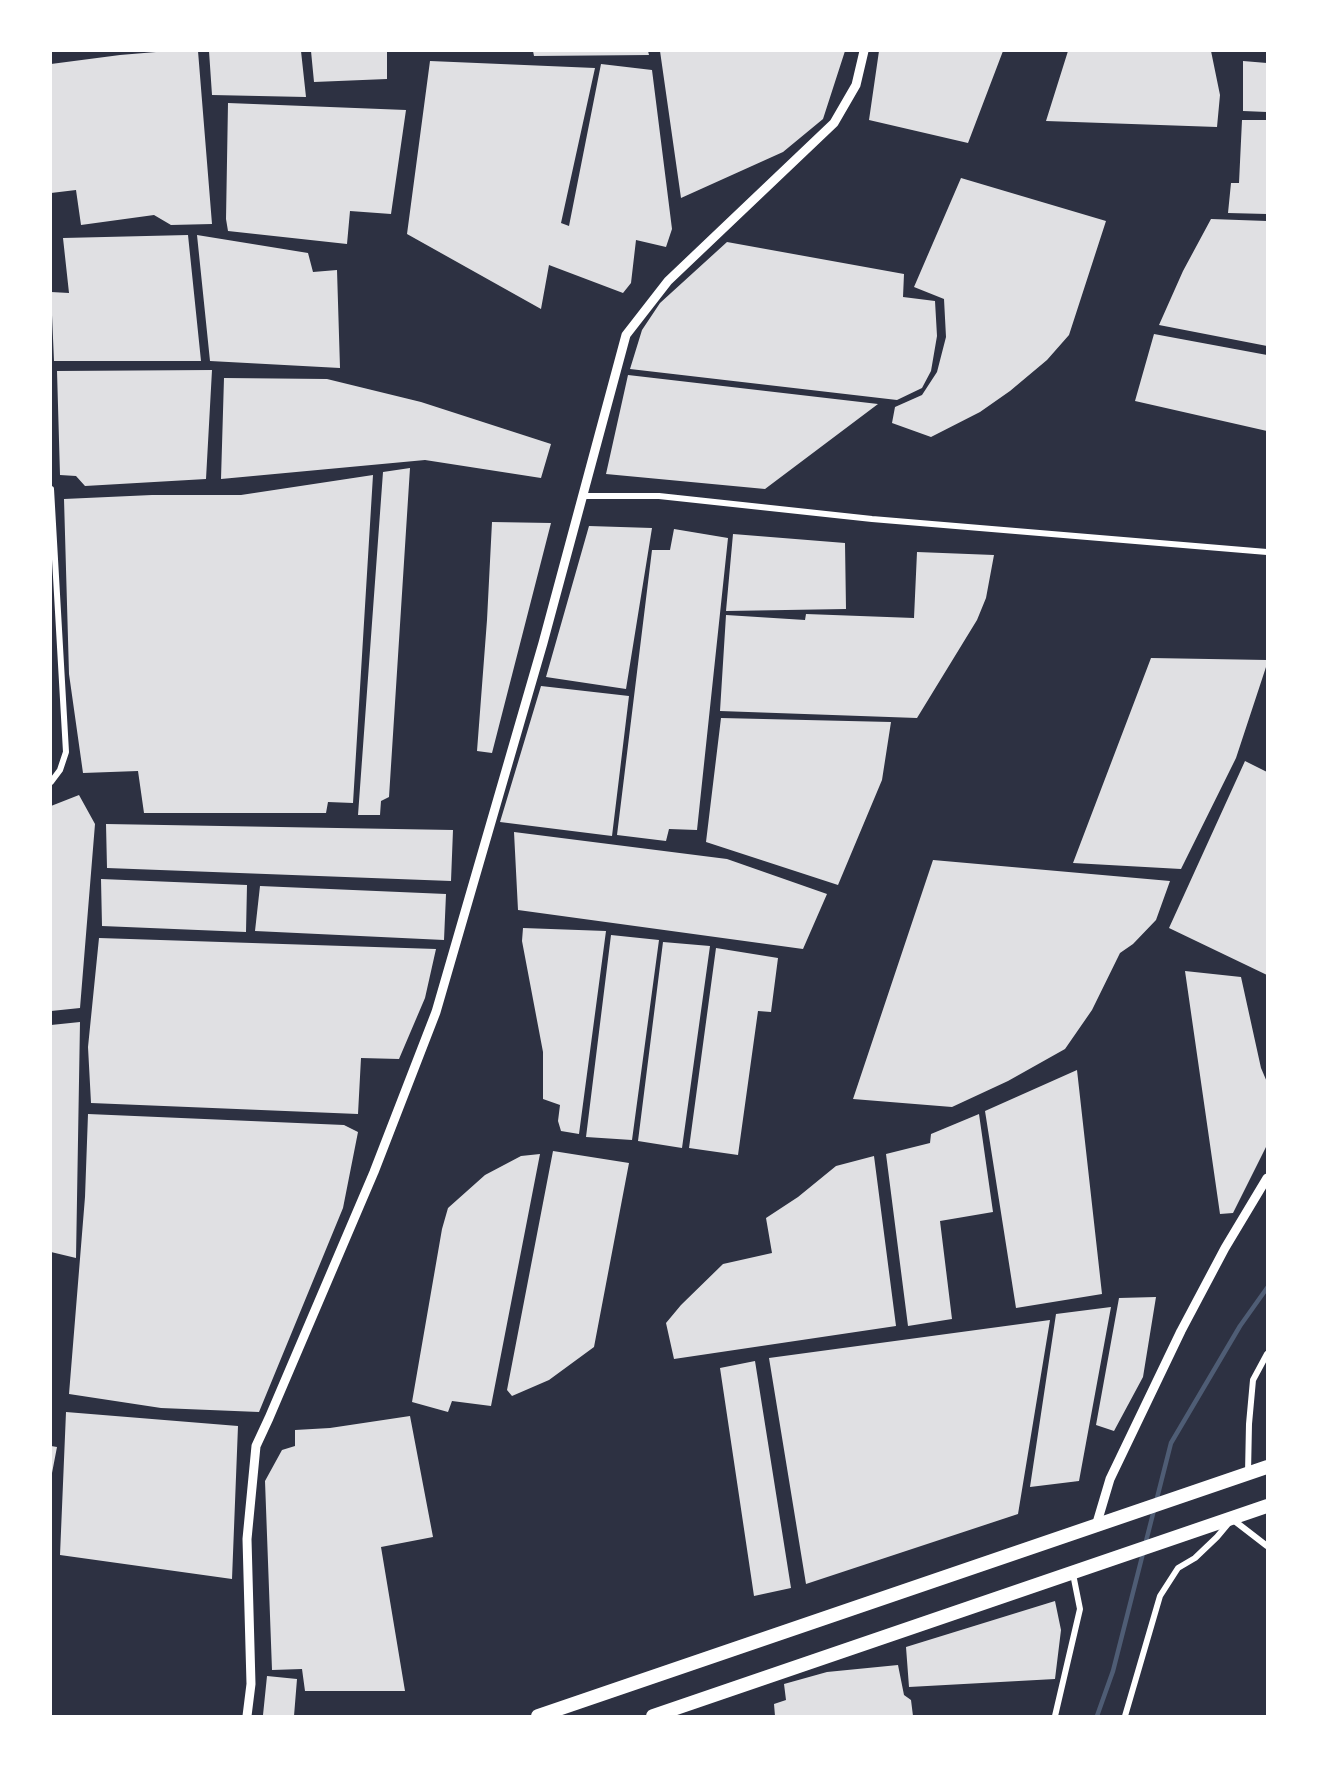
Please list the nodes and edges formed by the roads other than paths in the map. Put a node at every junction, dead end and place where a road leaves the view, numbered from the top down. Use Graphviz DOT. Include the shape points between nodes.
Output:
graph roads {
  1 [pos="864,51"];
  2 [pos="51,489"];
  3 [pos="582,496"];
  4 [pos="1267,552"];
  5 [pos="51,782"];
  6 [pos="1267,1178"];
  7 [pos="1267,1354"];
  8 [pos="1267,1467"];
  9 [pos="1248,1473"];
  10 [pos="1267,1506"];
  11 [pos="1232,1519"];
  12 [pos="1095,1526"];
  13 [pos="1267,1546"];
  14 [pos="1073,1574"];
  15 [pos="247,1716"];
  16 [pos="538,1716"];
  17 [pos="653,1716"];
  18 [pos="1055,1716"];
  19 [pos="1125,1716"];
  1 -- 3 [label="street" via="856,85 834,123 668,281 626,335"];
  2 -- 5 [label="street" via="66,752"];
  3 -- 4 [label="street" via="659,496 872,519"];
  3 -- 15 [label="street" via="436,1012 369,1183 256,1446 247,1539 251,1684"];
  6 -- 12 [label="street" via="1181,1331 1110,1479"];
  7 -- 9 [label="street" via="1253,1380"];
  8 -- 9 [label="highway"];
  9 -- 12 [label="highway"];
  10 -- 11 [label="highway"];
  11 -- 13 [label="street"];
  11 -- 14 [label="highway"];
  11 -- 19 [label="street" via="1218,1537 1178,1569 1160,1596"];
  12 -- 16 [label="highway"];
  14 -- 17 [label="highway"];
  14 -- 18 [label="street" via="1080,1609"];
}
